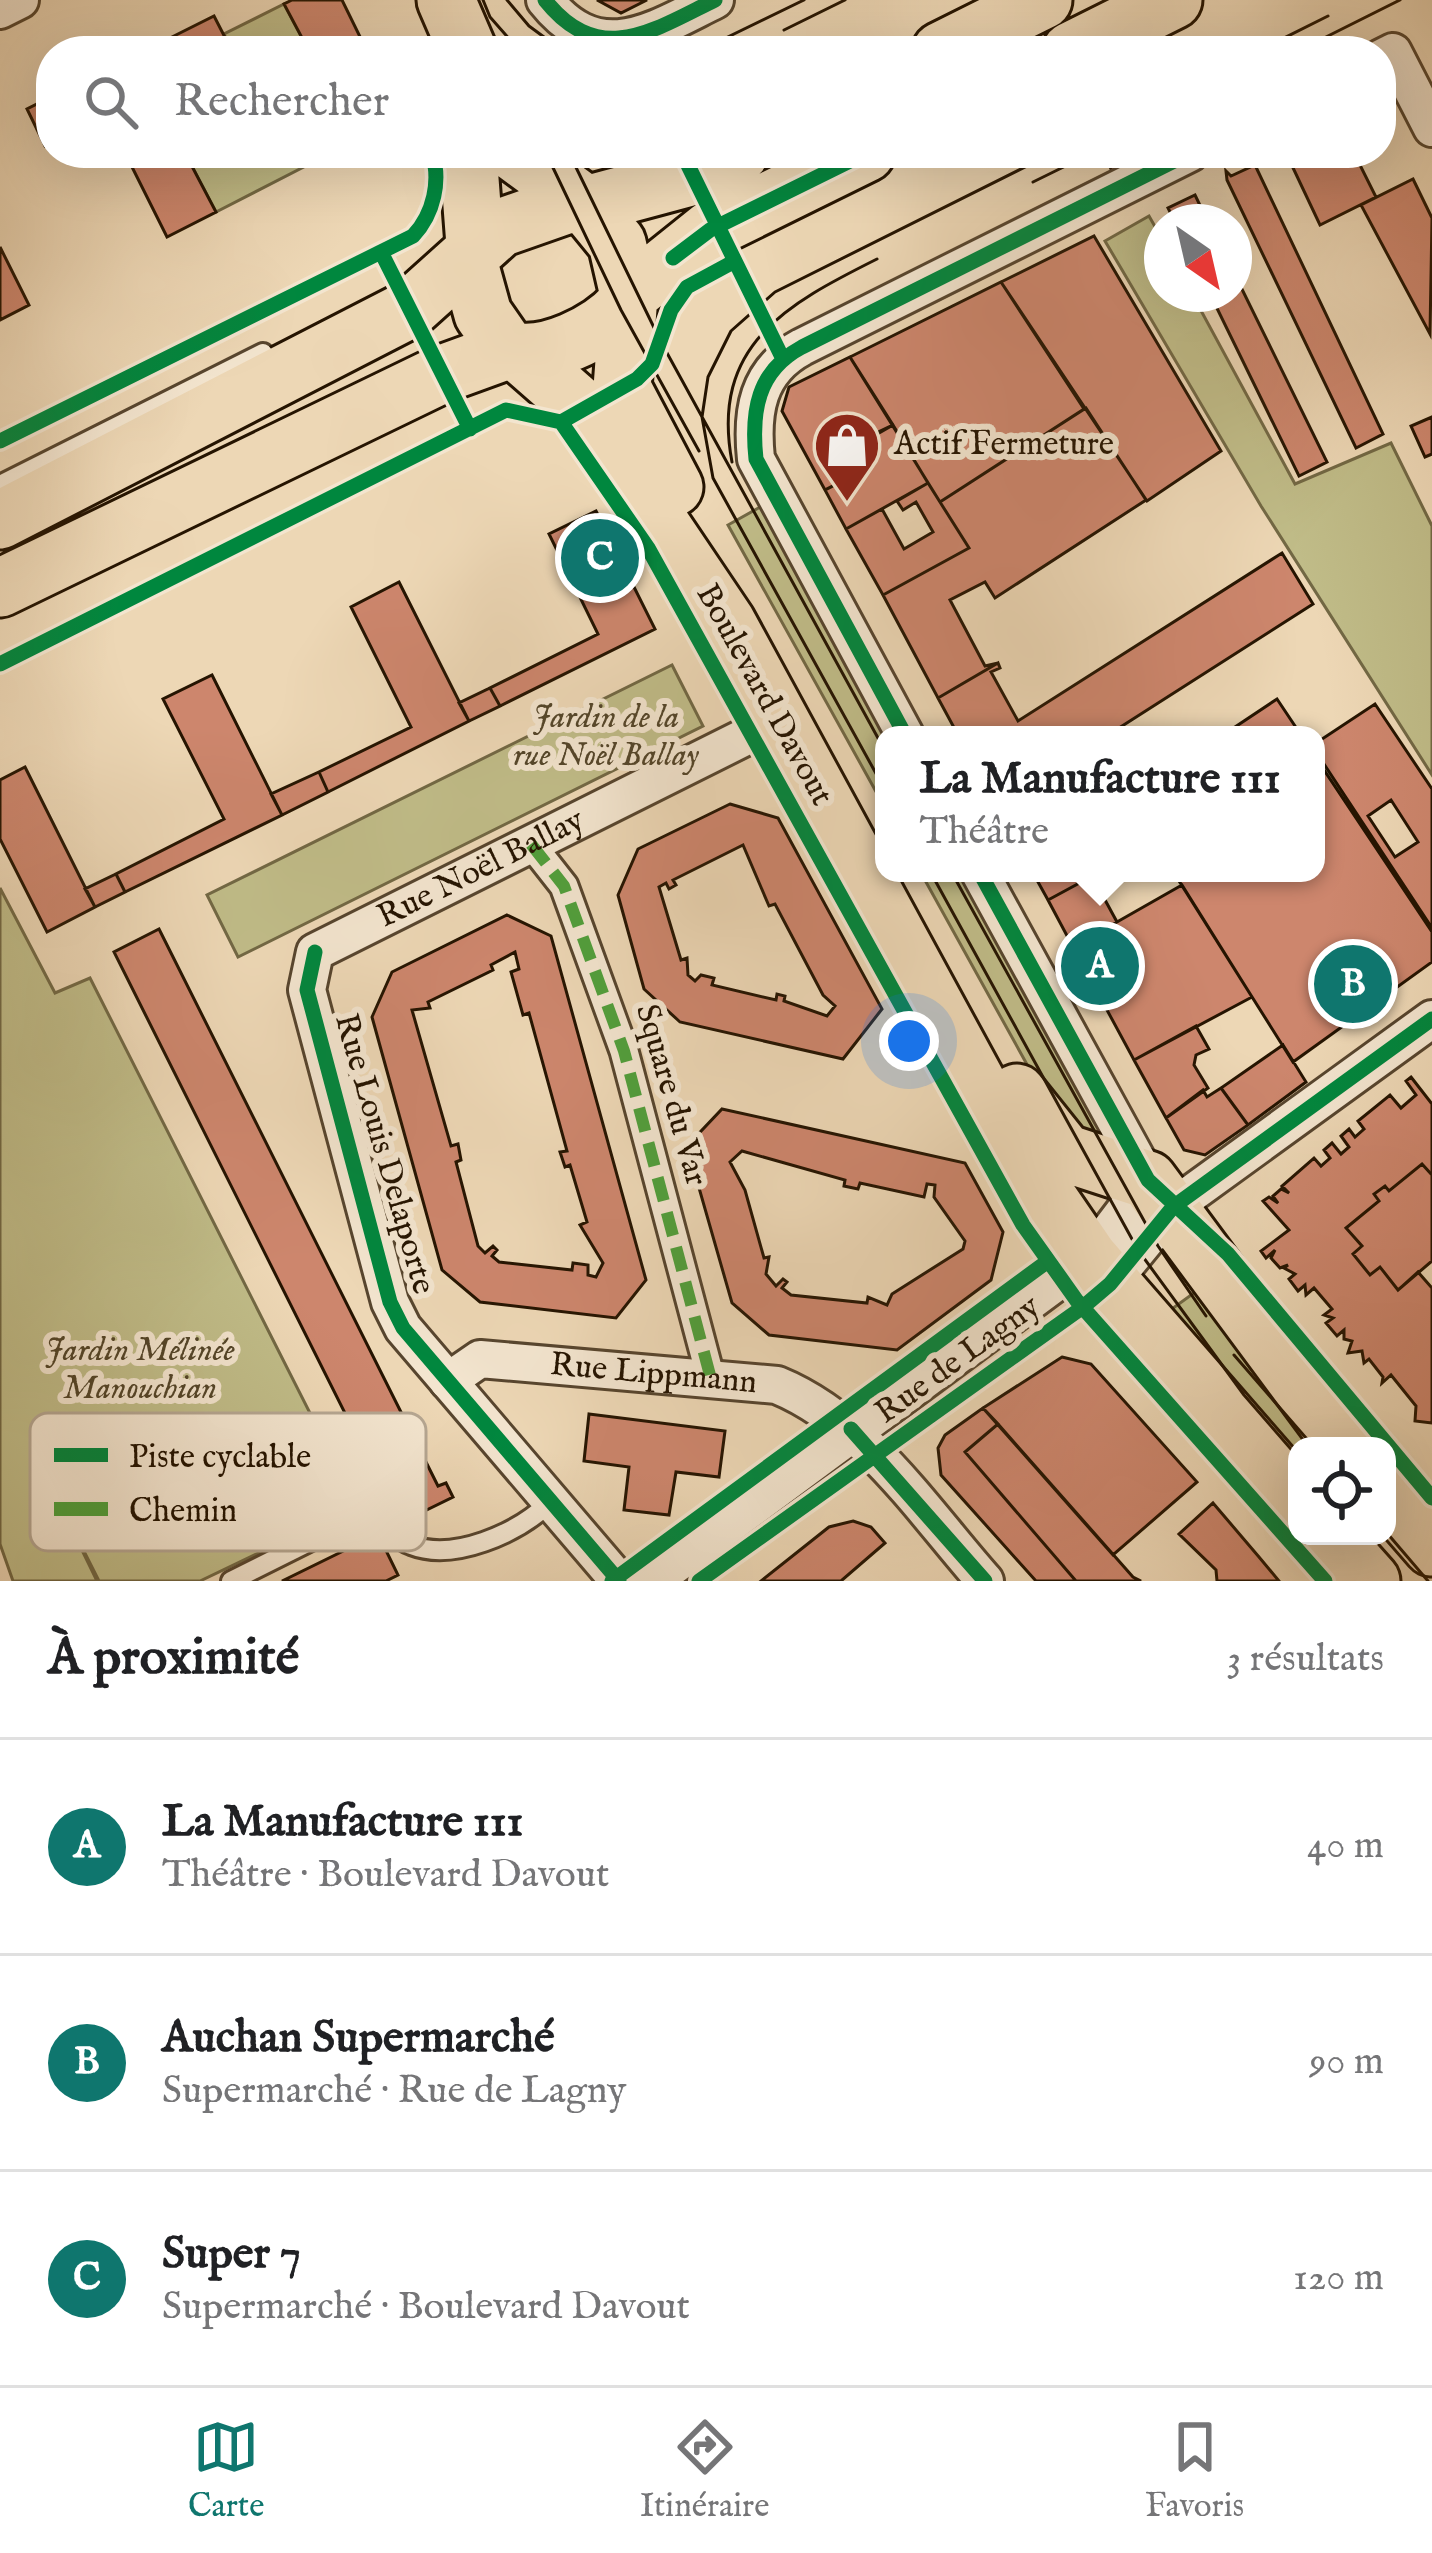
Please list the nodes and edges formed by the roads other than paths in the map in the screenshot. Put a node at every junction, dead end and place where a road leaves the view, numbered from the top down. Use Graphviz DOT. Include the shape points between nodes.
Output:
graph roads {
  1 [pos="20,0"];
  2 [pos="416,0"];
  3 [pos="446,0"];
  4 [pos="545,0"];
  5 [pos="715,0"];
  6 [pos="1043,0"];
  7 [pos="1173,0"];
  8 [pos="0,10"];
  9 [pos="429,36"];
  10 [pos="462,36"];
  11 [pos="591,36"];
  12 [pos="633,36"];
  13 [pos="971,36"];
  14 [pos="1101,36"];
  15 [pos="1396,70"];
  16 [pos="1432,128"];
  17 [pos="468,168"];
  18 [pos="535,168"];
  19 [pos="710,168"];
  20 [pos="836,168"];
  21 [pos="1160,168"];
  22 [pos="581,203"];
  23 [pos="471,252"];
  24 [pos="627,300"];
  25 [pos="410,309"];
  26 [pos="348,318"];
  27 [pos="286,341"];
  28 [pos="497,356"];
  29 [pos="0,485"];
  30 [pos="228,502"];
  31 [pos="0,520"];
  32 [pos="0,588"];
  33 [pos="779,720"];
  34 [pos="900,726"];
  35 [pos="875,832"];
  36 [pos="531,844"];
  37 [pos="902,882"];
  38 [pos="985,882"];
  39 [pos="315,952"];
  40 [pos="1432,1019"];
  41 [pos="1065,1153"];
  42 [pos="1160,1194"];
  43 [pos="1100,1271"];
  44 [pos="711,1379"];
  45 [pos="448,1381"];
  46 [pos="851,1429"];
  47 [pos="1338,1437"];
  48 [pos="1288,1486"];
  49 [pos="548,1504"];
  50 [pos="1396,1505"];
  51 [pos="1339,1545"];
  52 [pos="1432,1547"];
  53 [pos="426,1549"];
  54 [pos="291,1551"];
  55 [pos="232,1581"];
  56 [pos="619,1581"];
  57 [pos="653,1581"];
  58 [pos="985,1581"];
  59 [pos="1371,1581"];
  1 -- 8 [label="street"];
  2 -- 9 [label="main road"];
  3 -- 10 [label="main road"];
  4 -- 11 [label="street" via="562,22"];
  5 -- 12 [label="street"];
  6 -- 13 [label="main road"];
  7 -- 14 [label="main road"];
  15 -- 16 [label="street"];
  17 -- 23 [label="main road"];
  18 -- 22 [label="main road"];
  19 -- 22 [label="main road"];
  20 -- 24 [label="main road" via="710,230"];
  21 -- 34 [label="street" via="782,357 763,383 752,419 756,459"];
  22 -- 23 [label="main road" via="522,215"];
  22 -- 24 [label="main road" via="617,243"];
  23 -- 25 [label="main road"];
  23 -- 28 [label="main road"];
  24 -- 28 [label="main road" via="577,339"];
  24 -- 35 [label="main road, Boulevard Davout" via="622,388"];
  25 -- 26 [label="lane"];
  25 -- 31 [label="main road"];
  27 -- 29 [label="lane"];
  28 -- 30 [label="lane" via="450,389"];
  28 -- 32 [label="main road"];
  28 -- 33 [label="main road, Boulevard Davout" via="583,409 727,623"];
  33 -- 36 [label="street, Rue Noël Ballay"];
  33 -- 43 [label="main road, Boulevard Davout" via="1007,1138"];
  36 -- 39 [label="street, Rue Noël Ballay"];
  36 -- 44 [label="street, Square du Var" via="564,886 624,1051"];
  37 -- 41 [label="main road" via="1017,1094"];
  38 -- 42 [label="street"];
  39 -- 45 [label="street, Rue Louis Delaporte" via="307,990 390,1302"];
  40 -- 42 [label="street"];
  41 -- 42 [label="main road"];
  41 -- 43 [label="street"];
  42 -- 43 [label="street"];
  42 -- 47 [label="main road"];
  43 -- 46 [label="street, Rue de Lagny"];
  43 -- 48 [label="main road, Boulevard Davout"];
  44 -- 45 [label="street, Rue Lippmann" via="480,1359"];
  44 -- 46 [label="street, Rue Lippmann" via="777,1385"];
  45 -- 49 [label="street, Rue Louis Delaporte"];
  46 -- 57 [label="street, Rue de Lagny"];
  46 -- 58 [label="street, Rue Lippmann"];
  49 -- 53 [label="lane" via="522,1528"];
  49 -- 56 [label="street, Rue Louis Delaporte"];
  50 -- 52 [label="main road"];
  51 -- 59 [label="main road"];
  54 -- 55 [label="lane"];
}
